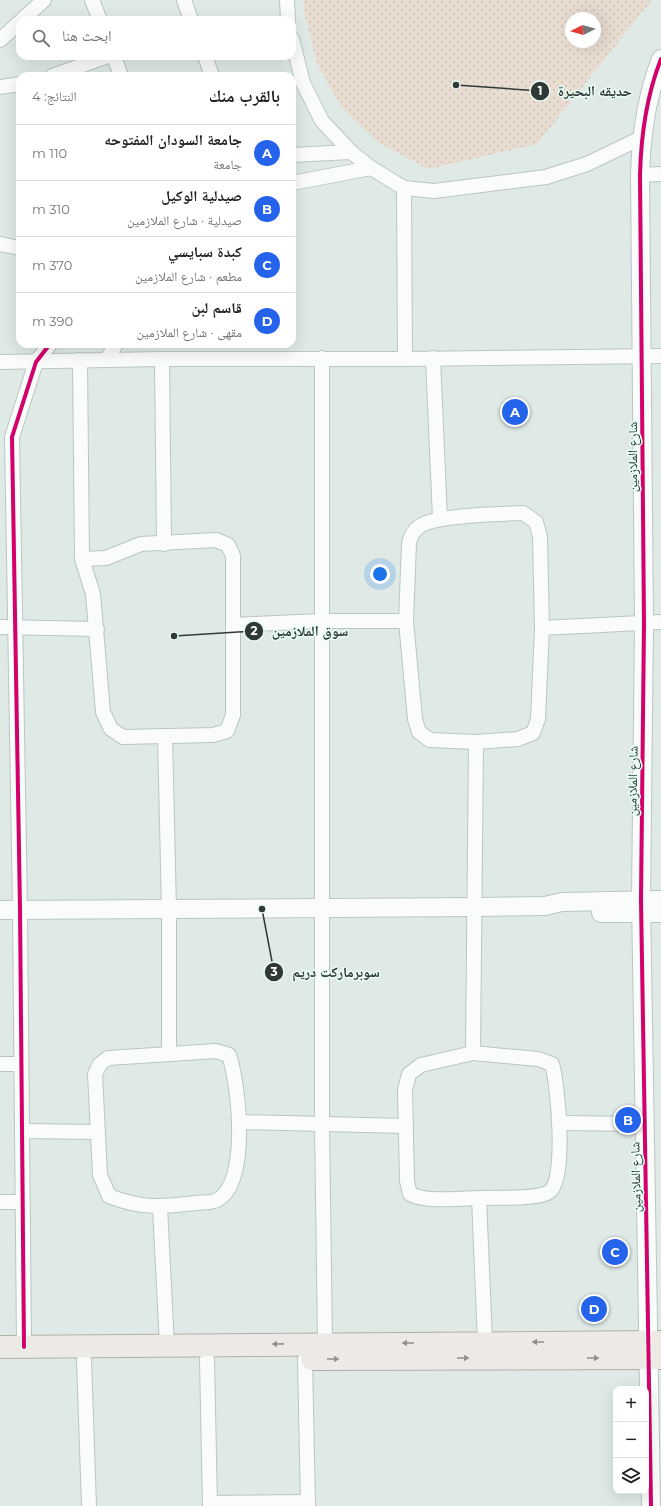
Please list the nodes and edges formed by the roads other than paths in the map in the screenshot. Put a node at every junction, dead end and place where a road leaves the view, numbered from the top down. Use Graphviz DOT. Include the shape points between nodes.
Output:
graph roads {
  1 [pos="44,0"];
  2 [pos="92,0"];
  3 [pos="184,0"];
  4 [pos="287,0"];
  5 [pos="26,16"];
  6 [pos="98,16"];
  7 [pos="190,16"];
  8 [pos="288,16"];
  9 [pos="16,26"];
  10 [pos="0,40"];
  11 [pos="296,54"];
  12 [pos="661,59"];
  13 [pos="97,60"];
  14 [pos="115,60"];
  15 [pos="206,60"];
  16 [pos="63,72"];
  17 [pos="120,72"];
  18 [pos="211,72"];
  19 [pos="16,85"];
  20 [pos="0,87"];
  21 [pos="641,138"];
  22 [pos="351,152"];
  23 [pos="296,155"];
  24 [pos="371,168"];
  25 [pos="661,174"];
  26 [pos="640,175"];
  27 [pos="296,182"];
  28 [pos="404,188"];
  29 [pos="0,244"];
  30 [pos="16,247"];
  31 [pos="47,348"];
  32 [pos="114,348"];
  33 [pos="661,356"];
  34 [pos="642,357"];
  35 [pos="322,358"];
  36 [pos="433,358"];
  37 [pos="107,359"];
  38 [pos="162,359"];
  39 [pos="405,359"];
  40 [pos="80,360"];
  41 [pos="0,362"];
  42 [pos="36,362"];
  43 [pos="12,437"];
  44 [pos="0,448"];
  45 [pos="440,519"];
  46 [pos="164,544"];
  47 [pos="82,559"];
  48 [pos="321,621"];
  49 [pos="406,621"];
  50 [pos="652,623"];
  51 [pos="233,625"];
  52 [pos="0,627"];
  53 [pos="15,627"];
  54 [pos="542,628"];
  55 [pos="97,629"];
  56 [pos="165,736"];
  57 [pos="476,742"];
  58 [pos="661,900"];
  59 [pos="545,906"];
  60 [pos="322,907"];
  61 [pos="641,907"];
  62 [pos="476,908"];
  63 [pos="0,910"];
  64 [pos="20,910"];
  65 [pos="169,910"];
  66 [pos="611,913"];
  67 [pos="661,913"];
  68 [pos="641,941"];
  69 [pos="169,1053"];
  70 [pos="473,1053"];
  71 [pos="0,1064"];
  72 [pos="21,1064"];
  73 [pos="240,1122"];
  74 [pos="322,1123"];
  75 [pos="560,1123"];
  76 [pos="644,1124"];
  77 [pos="406,1126"];
  78 [pos="22,1131"];
  79 [pos="97,1132"];
  80 [pos="479,1198"];
  81 [pos="0,1202"];
  82 [pos="22,1202"];
  83 [pos="160,1207"];
  84 [pos="485,1342"];
  85 [pos="325,1343"];
  86 [pos="167,1346"];
  87 [pos="0,1347"];
  88 [pos="24,1347"];
  89 [pos="654,1350"];
  90 [pos="207,1359"];
  91 [pos="305,1359"];
  92 [pos="0,1360"];
  93 [pos="84,1360"];
  94 [pos="210,1504"];
  95 [pos="308,1504"];
  96 [pos="89,1506"];
  97 [pos="651,1506"];
  1 -- 5 [label="street"];
  2 -- 6 [label="street"];
  3 -- 7 [label="street"];
  4 -- 8 [label="street"];
  9 -- 10 [label="street"];
  11 -- 22 [label="street" via="304,83 322,121"];
  12 -- 21 [label="street, شارع الملازمين" via="646,106"];
  13 -- 16 [label="street"];
  14 -- 17 [label="street"];
  15 -- 18 [label="street"];
  19 -- 20 [label="street"];
  21 -- 26 [label="street, شارع الملازمين"];
  21 -- 28 [label="street" via="587,164 546,177 434,191"];
  22 -- 23 [label="street"];
  22 -- 24 [label="street"];
  24 -- 27 [label="street"];
  24 -- 28 [label="street"];
  25 -- 26 [label="street"];
  26 -- 34 [label="street, شارع الملازمين"];
  28 -- 39 [label="street"];
  29 -- 30 [label="street"];
  31 -- 42 [label="street"];
  32 -- 37 [label="street"];
  33 -- 34 [label="street"];
  34 -- 36 [label="street"];
  34 -- 50 [label="street, شارع الملازمين"];
  35 -- 38 [label="street"];
  35 -- 39 [label="street"];
  35 -- 48 [label="street"];
  36 -- 39 [label="street"];
  36 -- 45 [label="street"];
  37 -- 38 [label="street"];
  37 -- 40 [label="street"];
  38 -- 46 [label="street"];
  40 -- 42 [label="street"];
  40 -- 47 [label="street"];
  41 -- 42 [label="street"];
  42 -- 43 [label="street"];
  43 -- 44 [label="street"];
  43 -- 53 [label="street"];
  45 -- 49 [label="street" via="421,525 412,533 409,543"];
  45 -- 54 [label="street" via="523,513 536,522 540,537"];
  46 -- 47 [label="street" via="141,544 106,558"];
  46 -- 51 [label="street" via="216,540 228,545 233,556"];
  47 -- 55 [label="street" via="93,594"];
  48 -- 49 [label="street"];
  48 -- 51 [label="street"];
  48 -- 60 [label="street"];
  49 -- 57 [label="street" via="415,719 420,732 430,740"];
  50 -- 54 [label="street"];
  50 -- 61 [label="street, شارع الملازمين"];
  51 -- 56 [label="street" via="233,715 227,731 213,735"];
  52 -- 53 [label="street"];
  53 -- 55 [label="street"];
  53 -- 64 [label="street"];
  54 -- 57 [label="street" via="538,719 533,733 518,739"];
  55 -- 56 [label="street" via="103,712 111,729 124,737"];
  56 -- 65 [label="street"];
  57 -- 62 [label="street"];
  58 -- 61 [label="street"];
  59 -- 61 [label="street" via="562,902"];
  59 -- 62 [label="street"];
  59 -- 66 [label="street" via="561,911"];
  60 -- 62 [label="street"];
  60 -- 65 [label="street"];
  60 -- 74 [label="street"];
  61 -- 66 [label="street"];
  61 -- 67 [label="street"];
  61 -- 68 [label="street, شارع الملازمين"];
  62 -- 70 [label="street"];
  63 -- 64 [label="street"];
  64 -- 65 [label="street"];
  64 -- 72 [label="street"];
  65 -- 69 [label="street"];
  66 -- 68 [label="street" via="624,920"];
  68 -- 76 [label="street, شارع الملازمين"];
  69 -- 73 [label="street" via="216,1051 229,1055"];
  69 -- 79 [label="street" via="108,1058 100,1064 95,1074"];
  70 -- 75 [label="street" via="538,1059 552,1064"];
  70 -- 77 [label="street" via="421,1065 409,1074 405,1090"];
  71 -- 72 [label="street"];
  72 -- 78 [label="street"];
  73 -- 74 [label="street"];
  73 -- 83 [label="street" via="236,1174 229,1188 217,1200"];
  74 -- 77 [label="street"];
  74 -- 85 [label="street"];
  75 -- 76 [label="street"];
  75 -- 80 [label="street" via="557,1182 551,1192 539,1196"];
  76 -- 89 [label="street, شارع الملازمين"];
  77 -- 80 [label="street" via="407,1181 410,1194 419,1198"];
  78 -- 79 [label="street"];
  78 -- 82 [label="street"];
  79 -- 83 [label="street" via="100,1175 109,1196 129,1204"];
  80 -- 84 [label="street"];
  81 -- 82 [label="street"];
  82 -- 88 [label="street"];
  83 -- 86 [label="street"];
  84 -- 85 [label="main road, one-way"];
  89 -- 84 [label="main road, one-way"];
  85 -- 86 [label="main road, one-way"];
  86 -- 88 [label="main road"];
  87 -- 88 [label="main road"];
  91 -- 89 [label="main road, one-way"];
  89 -- 97 [label="street, شارع الملازمين"];
  90 -- 91 [label="main road"];
  90 -- 93 [label="main road"];
  90 -- 94 [label="street"];
  91 -- 95 [label="street"];
  92 -- 93 [label="main road"];
  93 -- 96 [label="street"];
  94 -- 95 [label="street"];
}
